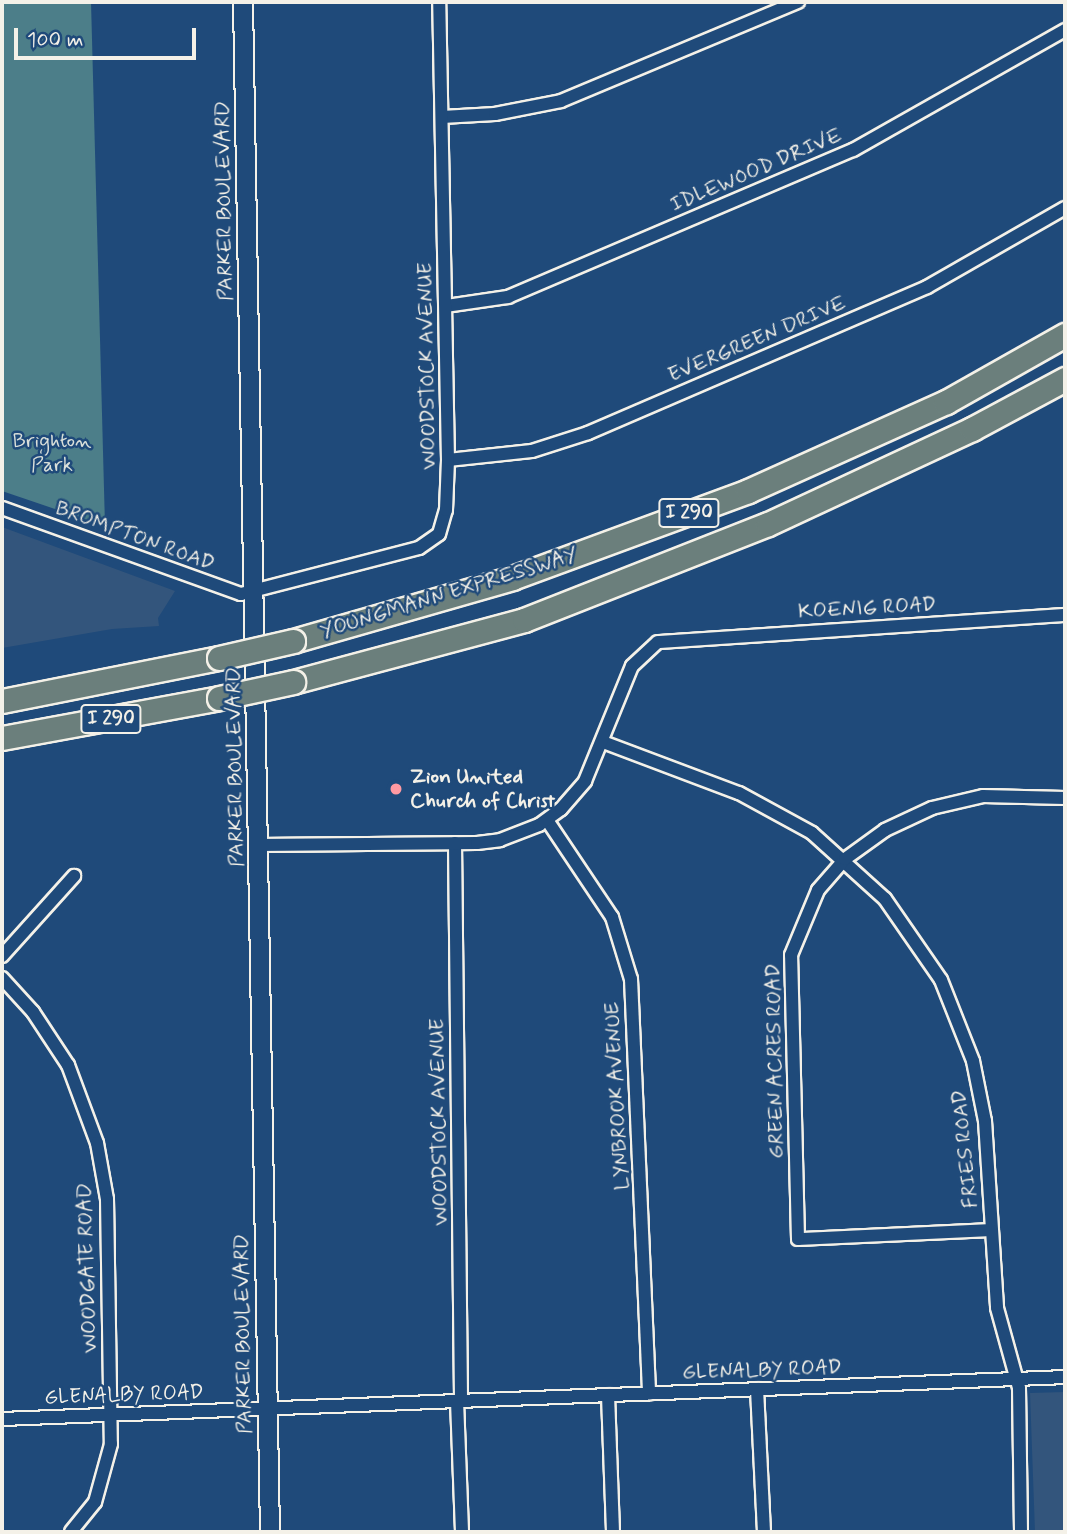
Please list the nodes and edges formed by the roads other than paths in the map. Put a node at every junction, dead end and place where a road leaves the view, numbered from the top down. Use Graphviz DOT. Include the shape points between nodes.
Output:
graph roads {
  1 [pos="243,2"];
  2 [pos="439,2"];
  3 [pos="798,2"];
  4 [pos="1065,30"];
  5 [pos="442,117"];
  6 [pos="1065,208"];
  7 [pos="446,306"];
  8 [pos="1065,335"];
  9 [pos="1065,379"];
  10 [pos="448,460"];
  11 [pos="2,508"];
  12 [pos="256,590"];
  13 [pos="1065,615"];
  14 [pos="2,701"];
  15 [pos="2,738"];
  16 [pos="603,742"];
  17 [pos="1065,798"];
  18 [pos="547,820"];
  19 [pos="455,843"];
  20 [pos="258,845"];
  21 [pos="845,859"];
  22 [pos="74,876"];
  23 [pos="2,956"];
  24 [pos="2,978"];
  25 [pos="991,1230"];
  26 [pos="1065,1377"];
  27 [pos="1018,1379"];
  28 [pos="757,1389"];
  29 [pos="649,1394"];
  30 [pos="608,1395"];
  31 [pos="459,1401"];
  32 [pos="267,1409"];
  33 [pos="111,1415"];
  34 [pos="2,1419"];
  35 [pos="71,1532"];
  36 [pos="270,1532"];
  37 [pos="463,1532"];
  38 [pos="613,1532"];
  39 [pos="764,1532"];
  40 [pos="1021,1532"];
  1 -- 12 [label="street, PARKER BOULEVARD"];
  2 -- 5 [label="street, WOODSTOCK AVENUE"];
  3 -- 5 [label="street" via="561,101 495,114"];
  4 -- 7 [label="street, IDLEWOOD DRIVE" via="853,150 508,298"];
  5 -- 7 [label="street, WOODSTOCK AVENUE"];
  6 -- 10 [label="street, EVERGREEN DRIVE" via="927,288 588,433 532,451"];
  7 -- 10 [label="street, WOODSTOCK AVENUE"];
  8 -- 14 [label="highway, YOUNGMANN EXPRESSWAY / I 290, bridge" via="946,402 748,491 512,578 293,641"];
  9 -- 15 [label="highway, YOUNGMANN EXPRESSWAY / I 290, bridge" via="972,429 768,524 537,615 293,682"];
  10 -- 12 [label="street, WOODSTOCK AVENUE" via="444,525 432,542"];
  11 -- 12 [label="street, BROMPTON ROAD" via="241,594"];
  12 -- 20 [label="street, PARKER BOULEVARD"];
  13 -- 16 [label="street, KOENIG ROAD" via="671,639 647,648 632,666"];
  16 -- 18 [label="street" via="580,788"];
  16 -- 21 [label="street, FRIES ROAD" via="761,803"];
  17 -- 21 [label="street, GREEN ACRES ROAD" via="1009,793 957,800 908,818"];
  18 -- 19 [label="street" via="500,840"];
  18 -- 29 [label="street, LYNBROOK AVENUE" via="612,917 631,979"];
  19 -- 20 [label="street"];
  19 -- 31 [label="street, WOODSTOCK AVENUE"];
  20 -- 32 [label="street, PARKER BOULEVARD"];
  21 -- 25 [label="street, FRIES ROAD" via="911,932 941,980 964,1032 985,1121"];
  21 -- 25 [label="street, GREEN ACRES ROAD" via="806,910 791,955 798,1239"];
  22 -- 23 [label="street"];
  24 -- 33 [label="street, WOODGATE ROAD" via="60,1052 97,1143 107,1199"];
  25 -- 27 [label="street, FRIES ROAD" via="997,1308"];
  26 -- 27 [label="street, GLENALBY ROAD"];
  27 -- 28 [label="street, GLENALBY ROAD"];
  27 -- 40 [label="street, FRIES ROAD"];
  28 -- 29 [label="street, GLENALBY ROAD"];
  28 -- 39 [label="street"];
  29 -- 30 [label="street, GLENALBY ROAD"];
  30 -- 31 [label="street, GLENALBY ROAD"];
  30 -- 38 [label="street"];
  31 -- 32 [label="street, GLENALBY ROAD"];
  31 -- 37 [label="street, WOODSTOCK AVENUE"];
  32 -- 33 [label="street, GLENALBY ROAD"];
  32 -- 36 [label="street, PARKER BOULEVARD"];
  33 -- 34 [label="street, GLENALBY ROAD"];
  33 -- 35 [label="street, WOODGATE ROAD" via="104,1480 88,1514"];
}
